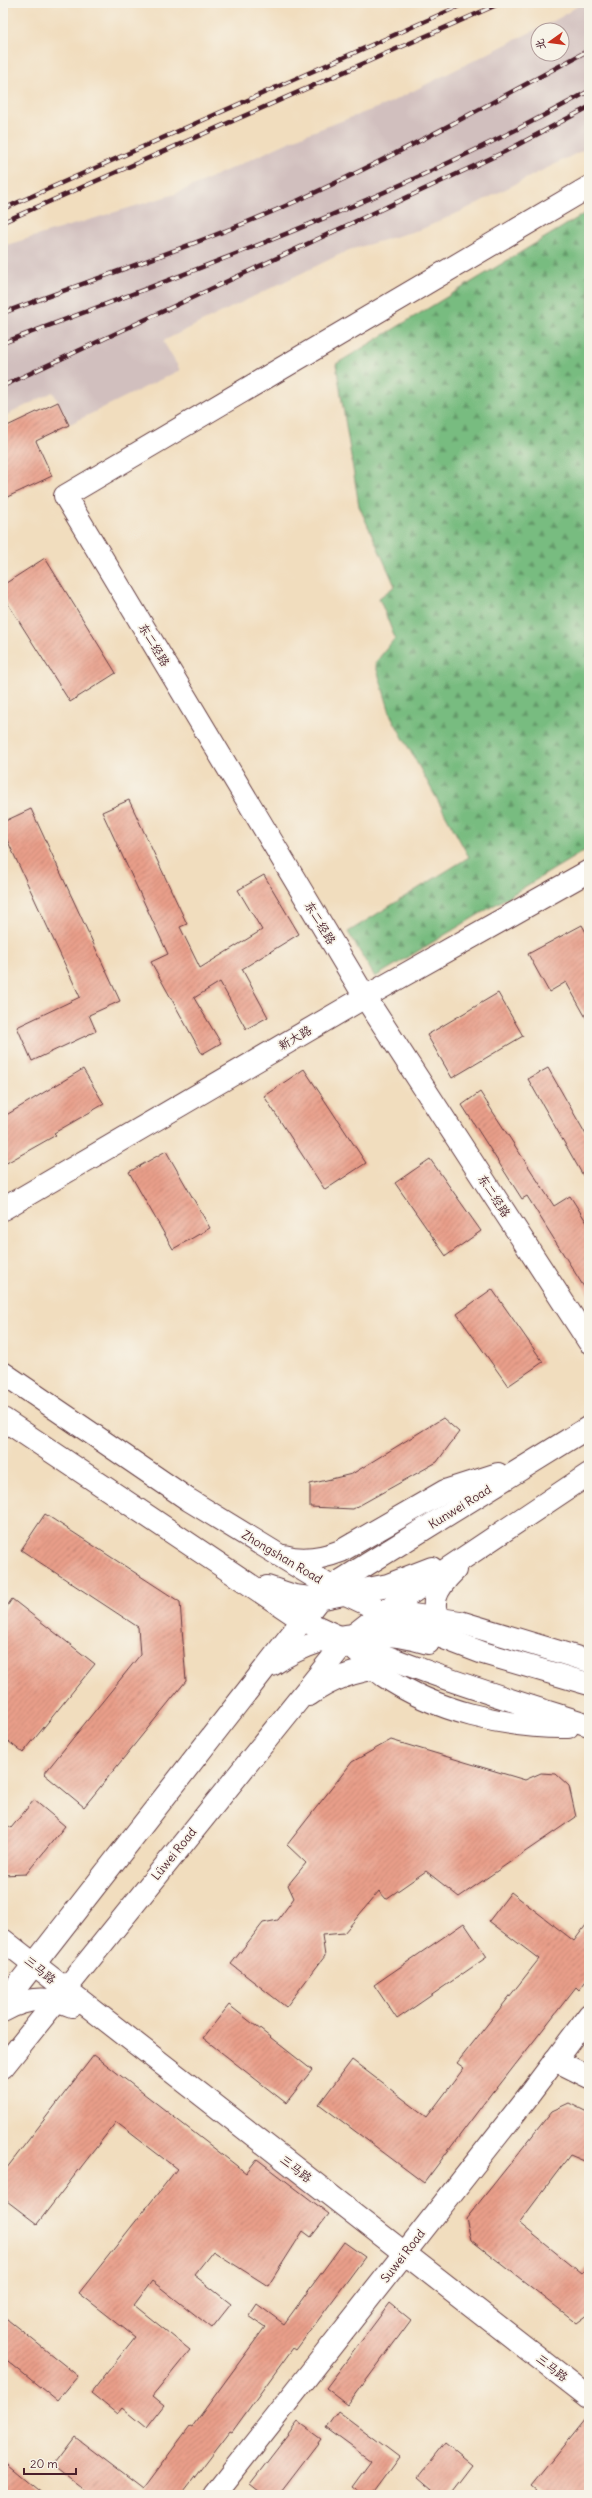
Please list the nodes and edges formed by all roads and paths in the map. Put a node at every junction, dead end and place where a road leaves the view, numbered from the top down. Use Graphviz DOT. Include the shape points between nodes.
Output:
graph roads {
  1 [pos="589,187"];
  2 [pos="589,871"];
  3 [pos="365,997"];
  4 [pos="3,1209"];
  5 [pos="589,1342"];
  6 [pos="3,1373"];
  7 [pos="3,1419"];
  8 [pos="589,1427"];
  9 [pos="522,1468"];
  10 [pos="589,1474"];
  11 [pos="274,1552"];
  12 [pos="472,1552"];
  13 [pos="222,1566"];
  14 [pos="332,1593"];
  15 [pos="383,1612"];
  16 [pos="436,1618"];
  17 [pos="301,1619"];
  18 [pos="346,1637"];
  19 [pos="482,1652"];
  20 [pos="589,1661"];
  21 [pos="413,1667"];
  22 [pos="375,1668"];
  23 [pos="253,1682"];
  24 [pos="589,1684"];
  25 [pos="294,1706"];
  26 [pos="589,1726"];
  27 [pos="3,1940"];
  28 [pos="34,1965"];
  29 [pos="60,1995"];
  30 [pos="3,2004"];
  31 [pos="3,2011"];
  32 [pos="589,2015"];
  33 [pos="555,2060"];
  34 [pos="3,2067"];
  35 [pos="589,2077"];
  36 [pos="404,2253"];
  37 [pos="589,2397"];
  38 [pos="214,2495"];
  1 -- 3 [label="main road, 东二经路" via="64,496"];
  2 -- 3 [label="main road, 新大路"];
  3 -- 4 [label="main road, 新大路"];
  3 -- 5 [label="main road, 东二经路"];
  6 -- 11 [label="main road, Zhongshan Road" via="189,1500"];
  7 -- 13 [label="main road"];
  8 -- 9 [label="main road, Kunwei Road"];
  9 -- 11 [label="main road" via="445,1491 341,1551 324,1558 291,1558"];
  9 -- 14 [label="main road, Kunwei Road"];
  10 -- 12 [label="main road"];
  11 -- 14 [label="main road, Zhongshan Road"];
  12 -- 14 [label="main road" via="388,1584"];
  12 -- 15 [label="main road"];
  12 -- 16 [label="main road" via="440,1587 435,1597"];
  13 -- 14 [label="main road" via="278,1592 307,1598"];
  13 -- 17 [label="main road"];
  14 -- 15 [label="main road, Zhongshan Road"];
  14 -- 17 [label="main road"];
  15 -- 16 [label="main road"];
  15 -- 18 [label="main road"];
  15 -- 19 [label="main road, Zhongshan Road"];
  16 -- 19 [label="main road" via="458,1639"];
  16 -- 20 [label="main road" via="488,1630"];
  17 -- 18 [label="main road"];
  17 -- 23 [label="main road"];
  18 -- 19 [label="main road" via="384,1634"];
  18 -- 21 [label="main road"];
  18 -- 22 [label="main road"];
  18 -- 23 [label="main road" via="309,1644 294,1651"];
  18 -- 25 [label="main road, Lüwei Road"];
  19 -- 24 [label="main road, Zhongshan Road"];
  21 -- 22 [label="main road"];
  21 -- 26 [label="main road" via="454,1683"];
  22 -- 25 [label="main road" via="341,1677 314,1691"];
  22 -- 26 [label="main road" via="402,1688 476,1715 541,1726"];
  23 -- 28 [label="main road"];
  25 -- 29 [label="main road, Lüwei Road"];
  27 -- 28 [label="main road, 三马路"];
  28 -- 29 [label="main road, 三马路"];
  28 -- 30 [label="main road"];
  29 -- 31 [label="main road" via="30,2000"];
  29 -- 34 [label="main road, Lüwei Road"];
  29 -- 36 [label="main road, 三马路" via="78,2009 110,2025"];
  32 -- 33 [label="main road, Suwei Road"];
  33 -- 35 [label="main road"];
  33 -- 36 [label="main road, Suwei Road"];
  36 -- 37 [label="main road, 三马路"];
  36 -- 38 [label="main road, Suwei Road"];
}
